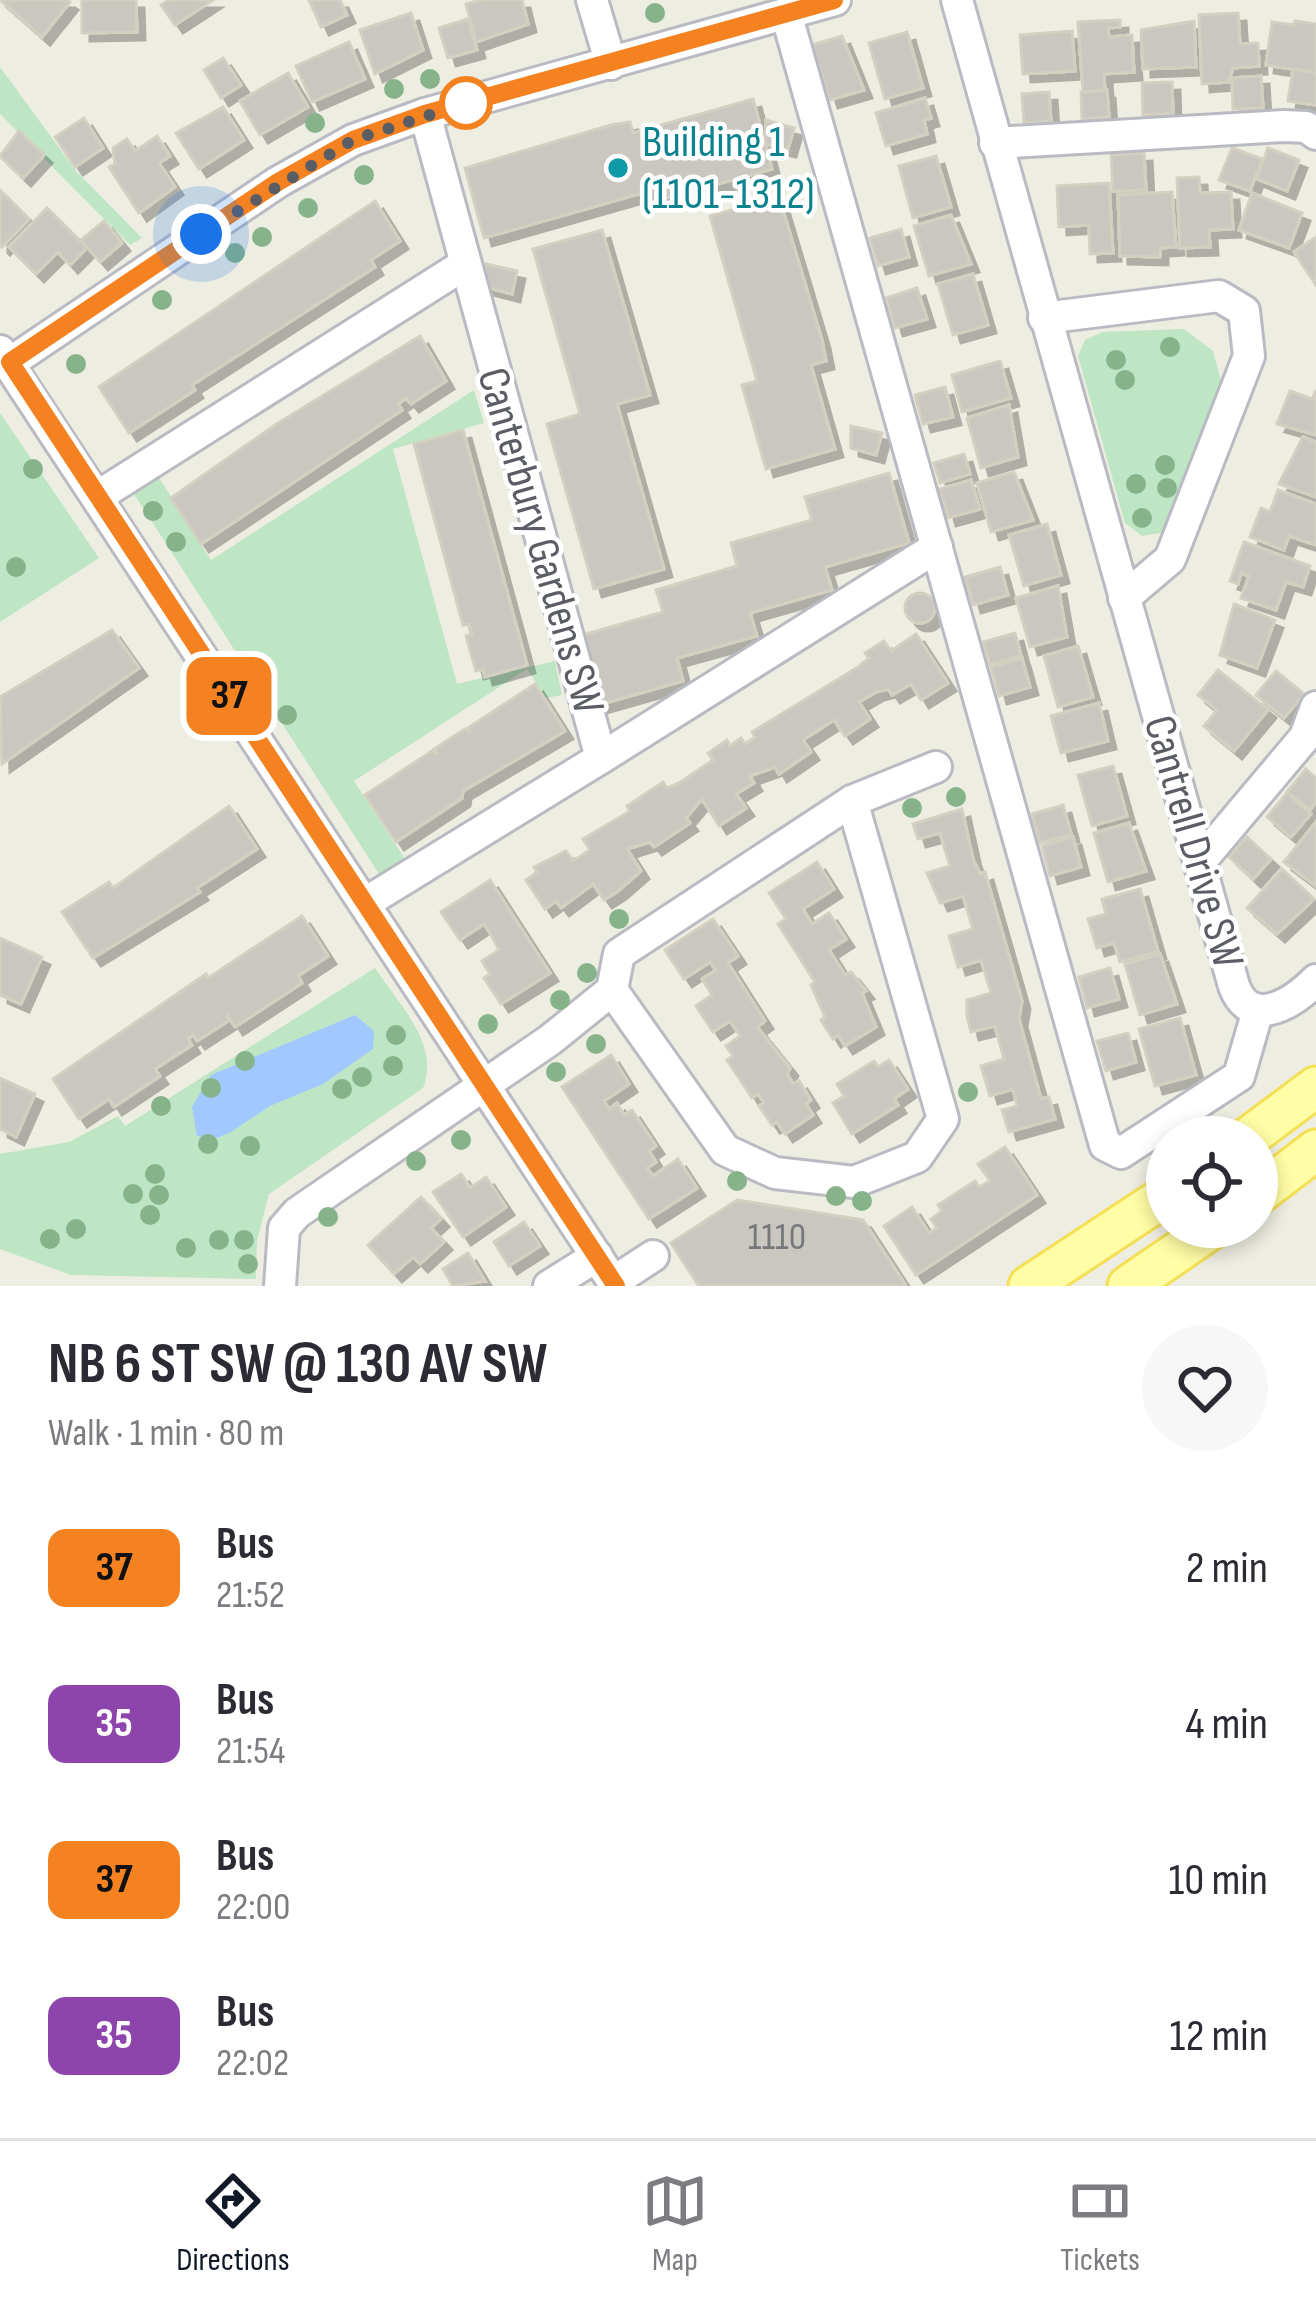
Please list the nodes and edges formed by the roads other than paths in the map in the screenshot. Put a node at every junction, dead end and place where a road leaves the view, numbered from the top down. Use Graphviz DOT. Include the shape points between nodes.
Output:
graph roads {
  1 [pos="592,0"];
  2 [pos="835,0"];
  3 [pos="957,0"];
  4 [pos="786,13"];
  5 [pos="610,64"];
  6 [pos="425,114"];
  7 [pos="1316,134"];
  8 [pos="995,143"];
  9 [pos="462,266"];
  10 [pos="1045,318"];
  11 [pos="5,357"];
  12 [pos="100,495"];
  13 [pos="937,547"];
  14 [pos="1124,598"];
  15 [pos="1316,706"];
  16 [pos="601,758"];
  17 [pos="936,767"];
  18 [pos="852,801"];
  19 [pos="1199,863"];
  20 [pos="365,903"];
  21 [pos="1316,980"];
  22 [pos="612,990"];
  23 [pos="1258,1010"];
  24 [pos="484,1083"];
  25 [pos="1316,1087"];
  26 [pos="1277,1116"];
  27 [pos="1316,1150"];
  28 [pos="1278,1179"];
  29 [pos="1146,1209"];
  30 [pos="1183,1248"];
  31 [pos="653,1256"];
  32 [pos="609,1275"];
  33 [pos="280,1286"];
  34 [pos="549,1286"];
  35 [pos="1029,1286"];
  36 [pos="1128,1286"];
  1 -- 5 [label="street"];
  2 -- 4 [label="street"];
  3 -- 8 [label="street, Cantrell Drive SW"];
  4 -- 5 [label="street"];
  4 -- 13 [label="street"];
  5 -- 6 [label="street"];
  6 -- 9 [label="street, Canterbury Gardens SW"];
  6 -- 11 [label="street" via="353,140 278,182"];
  7 -- 8 [label="street" via="1284,127"];
  8 -- 10 [label="street, Cantrell Drive SW"];
  9 -- 12 [label="street"];
  9 -- 16 [label="street, Canterbury Gardens SW"];
  10 -- 14 [label="street, Cantrell Drive SW"];
  10 -- 14 [label="street" via="1219,296 1244,311 1249,356 1170,559"];
  11 -- 12 [label="street"];
  12 -- 20 [label="street"];
  13 -- 16 [label="street"];
  13 -- 23 [label="street" via="1105,1145 1120,1153 1239,1076"];
  14 -- 19 [label="street, Cantrell Drive SW"];
  15 -- 19 [label="street" via="1305,737"];
  16 -- 20 [label="street, Canterbury Gardens SW"];
  17 -- 18 [label="street"];
  18 -- 22 [label="street" via="619,954"];
  18 -- 22 [label="street" via="943,1119 917,1157 854,1182 775,1173 725,1150"];
  19 -- 23 [label="street, Cantrell Drive SW" via="1238,996"];
  20 -- 24 [label="street"];
  21 -- 23 [label="street, Cantrell Drive SW" via="1285,1006"];
  22 -- 24 [label="street"];
  24 -- 32 [label="street"];
  24 -- 33 [label="street" via="297,1213 284,1228"];
  25 -- 26 [label="main road"];
  27 -- 28 [label="main road"];
  29 -- 35 [label="main road"];
  30 -- 36 [label="main road"];
  31 -- 32 [label="street"];
  32 -- 34 [label="street"];
}
